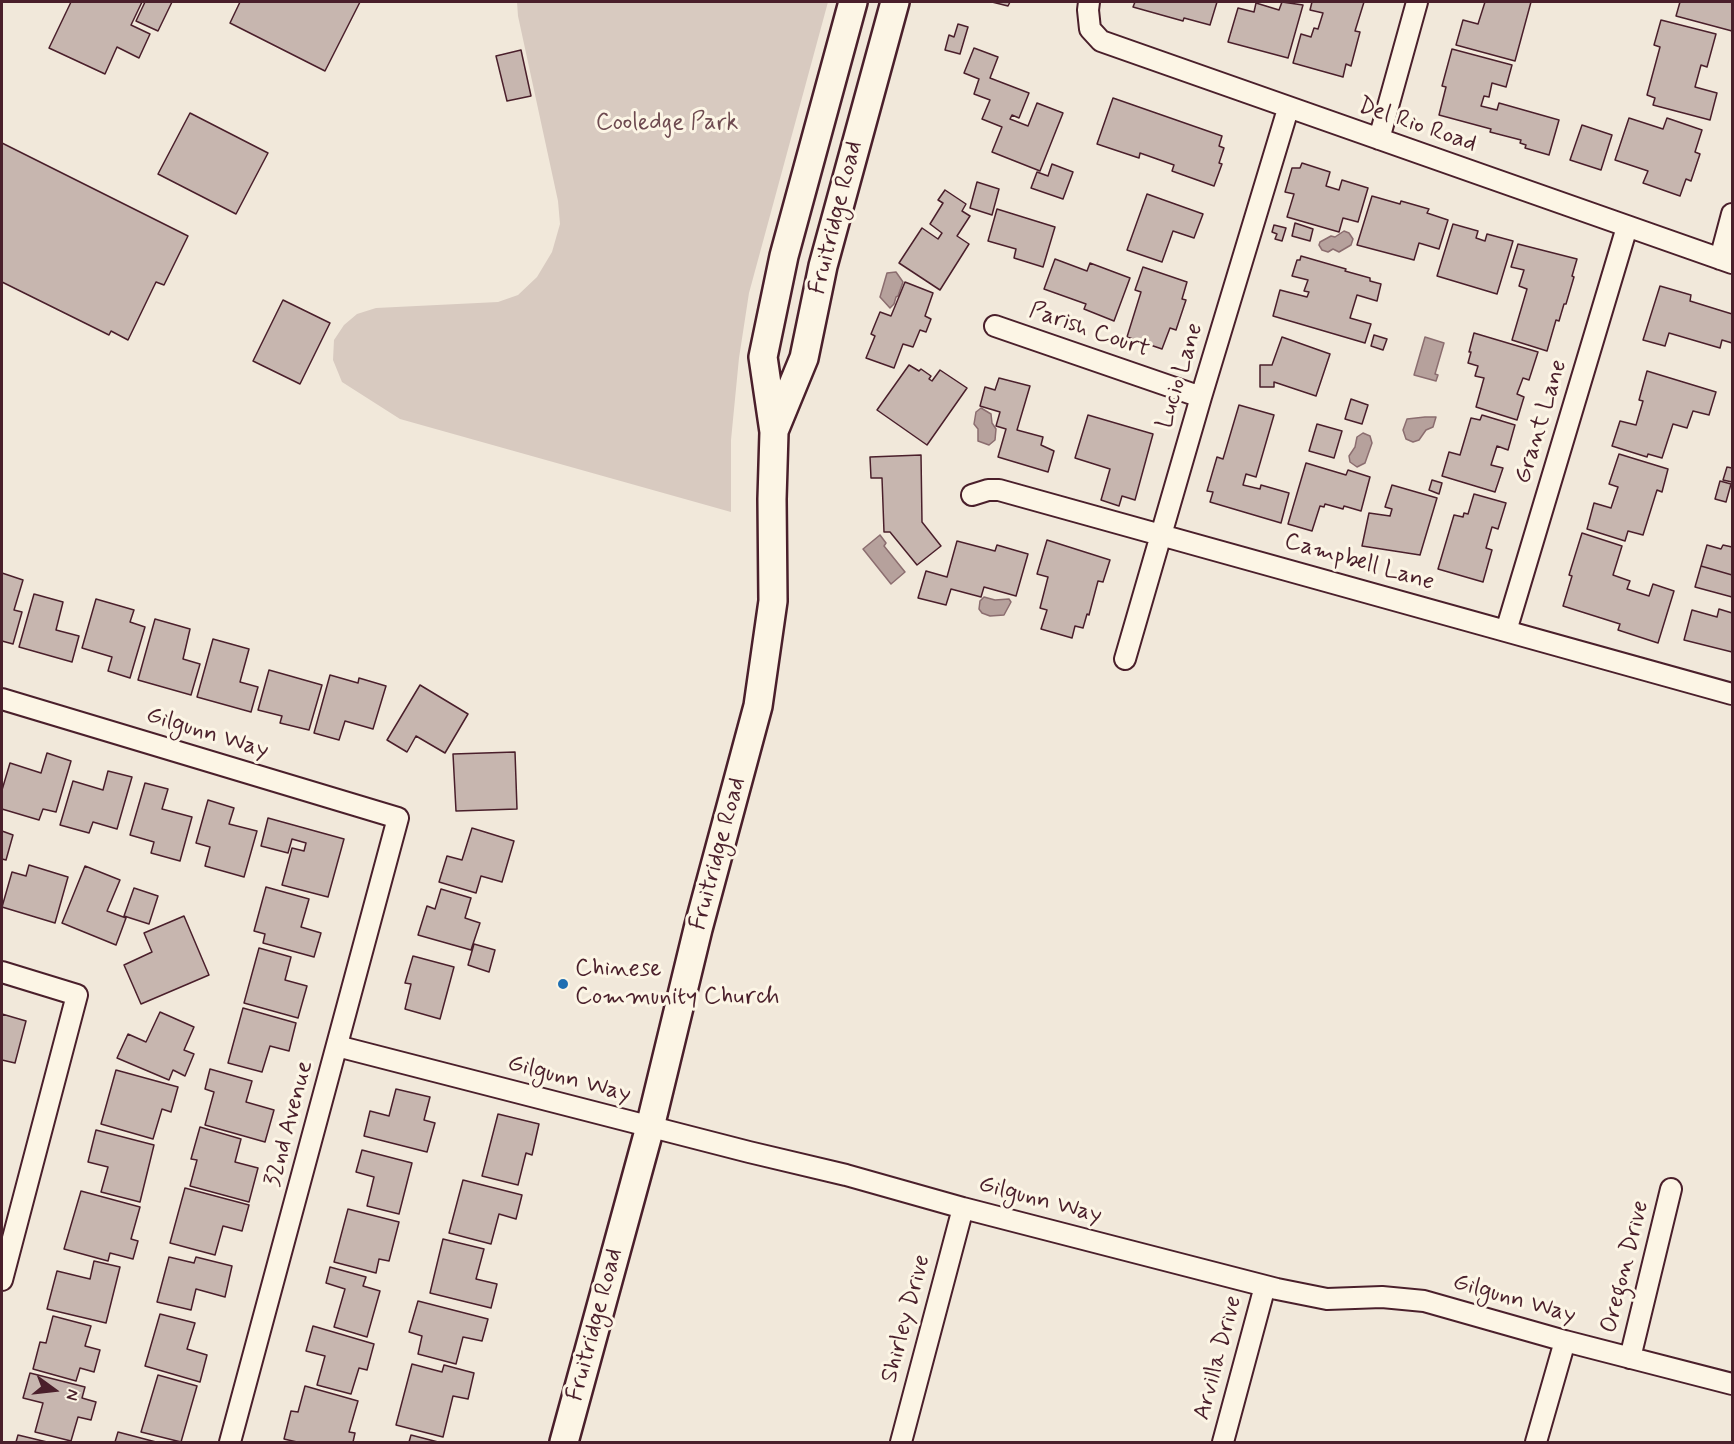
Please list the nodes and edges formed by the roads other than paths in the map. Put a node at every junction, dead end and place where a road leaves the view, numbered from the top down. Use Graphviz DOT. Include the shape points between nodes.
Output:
graph roads {
  1 [pos="853,2"];
  2 [pos="895,2"];
  3 [pos="1089,2"];
  4 [pos="1417,2"];
  5 [pos="1288,109"];
  6 [pos="1379,140"];
  7 [pos="1732,214"];
  8 [pos="1628,227"];
  9 [pos="1726,261"];
  10 [pos="994,326"];
  11 [pos="1201,397"];
  12 [pos="774,432"];
  13 [pos="972,495"];
  14 [pos="1161,534"];
  15 [pos="1506,631"];
  16 [pos="1125,659"];
  17 [pos="1732,694"];
  18 [pos="2,699"];
  19 [pos="399,818"];
  20 [pos="2,972"];
  21 [pos="337,1046"];
  22 [pos="650,1127"];
  23 [pos="1671,1189"];
  24 [pos="963,1208"];
  25 [pos="2,1280"];
  26 [pos="1265,1286"];
  27 [pos="1565,1341"];
  28 [pos="1630,1358"];
  29 [pos="1732,1384"];
  30 [pos="230,1443"];
  31 [pos="564,1443"];
  32 [pos="901,1443"];
  33 [pos="1223,1443"];
  34 [pos="1536,1443"];
  1 -- 12 [label="main road, Fruitridge Road" via="784,256 763,357"];
  2 -- 12 [label="main road, Fruitridge Road" via="823,266 804,358"];
  3 -- 5 [label="street, Del Rio Road" via="1090,29 1101,41"];
  4 -- 6 [label="street"];
  5 -- 6 [label="street, Del Rio Road"];
  5 -- 11 [label="street, Lucio Lane"];
  6 -- 8 [label="street, Del Rio Road"];
  7 -- 9 [label="street"];
  8 -- 9 [label="street, Del Rio Road"];
  8 -- 15 [label="street, Grant Lane"];
  10 -- 11 [label="street, Parish Court"];
  11 -- 14 [label="street, Lucio Lane"];
  12 -- 22 [label="main road, Fruitridge Road" via="773,601 759,699"];
  13 -- 14 [label="street, Campbell Lane" via="999,490"];
  14 -- 15 [label="street, Campbell Lane"];
  14 -- 16 [label="street, Lucio Lane"];
  15 -- 17 [label="street, Campbell Lane"];
  18 -- 19 [label="street, Gilgunn Way"];
  19 -- 21 [label="street, 32nd Avenue"];
  20 -- 25 [label="street" via="77,995"];
  21 -- 22 [label="street, Gilgunn Way"];
  21 -- 30 [label="street, 32nd Avenue"];
  22 -- 24 [label="street, Gilgunn Way"];
  22 -- 31 [label="main road, Fruitridge Road"];
  23 -- 28 [label="street, Oregon Drive"];
  24 -- 26 [label="street, Gilgunn Way"];
  24 -- 32 [label="street, Shirley Drive"];
  26 -- 27 [label="street, Gilgunn Way" via="1327,1299 1382,1297 1424,1301"];
  26 -- 33 [label="street, Arvilla Drive"];
  27 -- 28 [label="street, Gilgunn Way"];
  27 -- 34 [label="street, Oregon Drive"];
  28 -- 29 [label="street, Gilgunn Way"];
}
